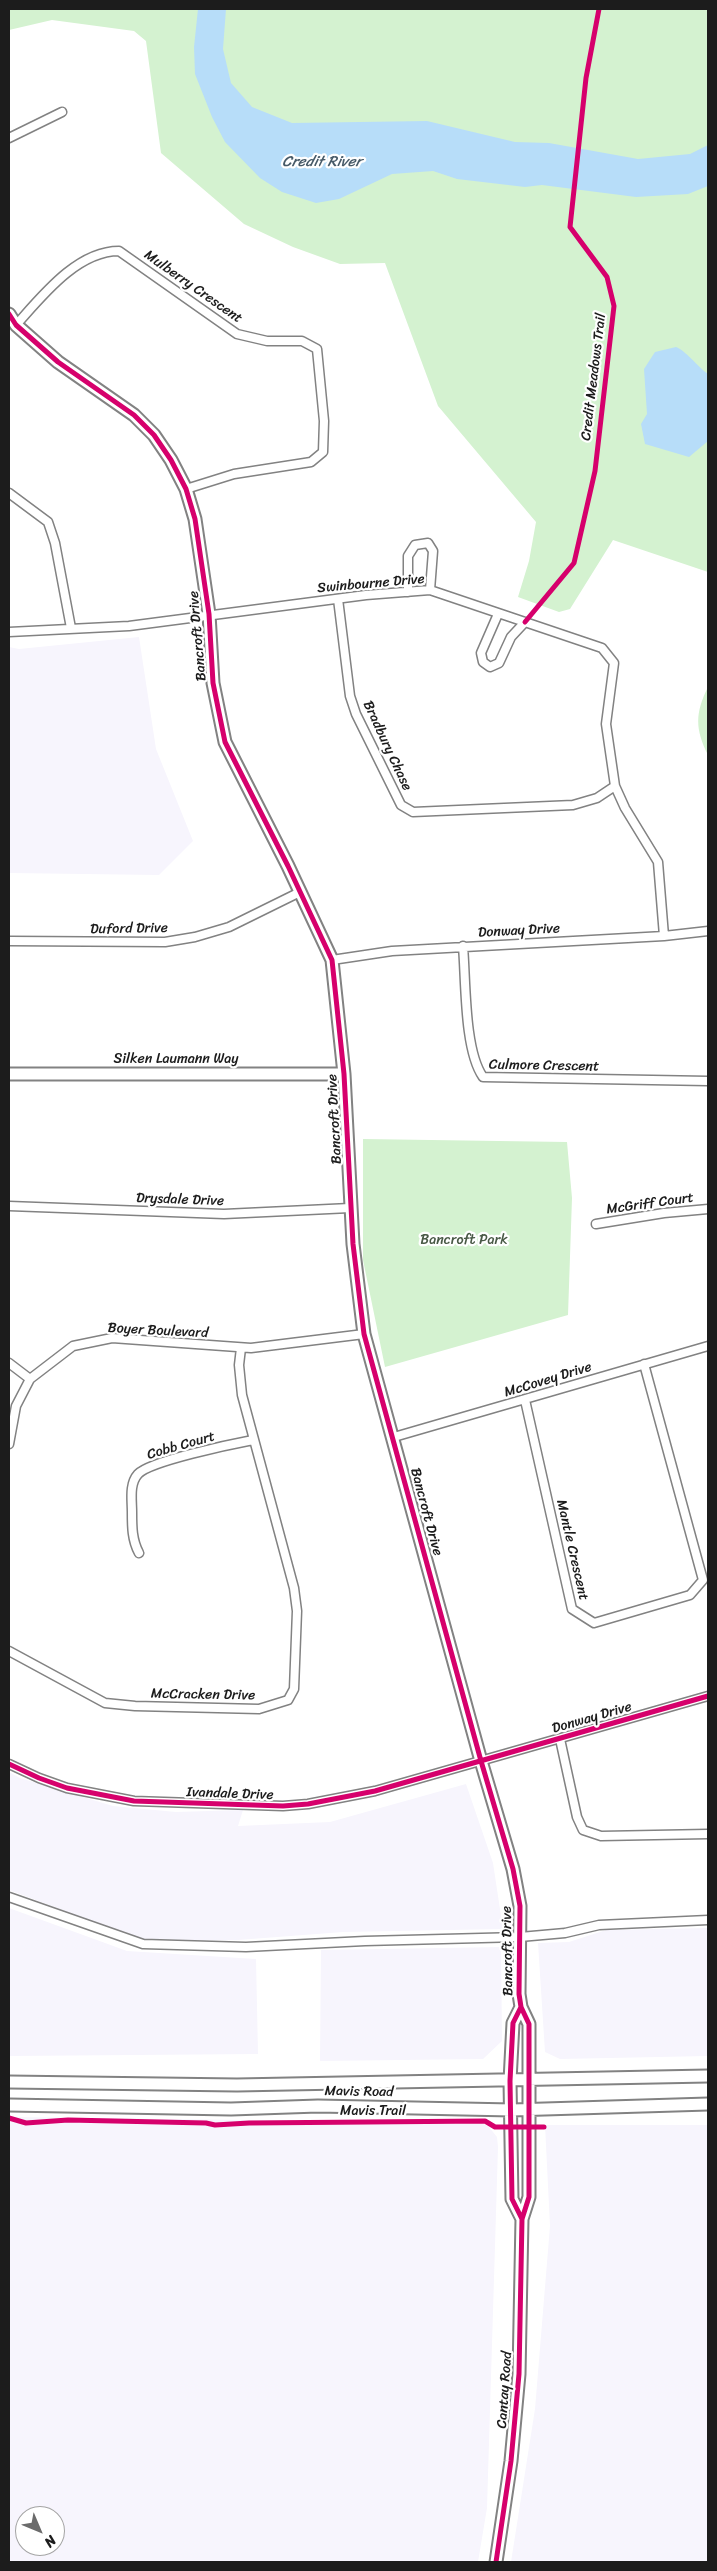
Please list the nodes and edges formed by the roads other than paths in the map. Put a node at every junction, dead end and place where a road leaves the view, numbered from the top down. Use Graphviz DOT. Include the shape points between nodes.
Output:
graph roads {
  1 [pos="62,112"];
  2 [pos="9,138"];
  3 [pos="9,314"];
  4 [pos="16,325"];
  5 [pos="186,489"];
  6 [pos="9,493"];
  7 [pos="430,590"];
  8 [pos="408,592"];
  9 [pos="338,599"];
  10 [pos="209,614"];
  11 [pos="498,614"];
  12 [pos="526,622"];
  13 [pos="71,628"];
  14 [pos="9,632"];
  15 [pos="615,786"];
  16 [pos="300,892"];
  17 [pos="708,931"];
  18 [pos="664,936"];
  19 [pos="9,941"];
  20 [pos="463,946"];
  21 [pos="332,960"];
  22 [pos="9,1074"];
  23 [pos="344,1074"];
  24 [pos="708,1081"];
  25 [pos="9,1206"];
  26 [pos="350,1208"];
  27 [pos="708,1209"];
  28 [pos="596,1224"];
  29 [pos="364,1334"];
  30 [pos="708,1346"];
  31 [pos="241,1348"];
  32 [pos="9,1363"];
  33 [pos="644,1364"];
  34 [pos="30,1379"];
  35 [pos="524,1400"];
  36 [pos="394,1437"];
  37 [pos="252,1440"];
  38 [pos="9,1444"];
  39 [pos="139,1553"];
  40 [pos="9,1651"];
  41 [pos="708,1696"];
  42 [pos="560,1738"];
  43 [pos="481,1762"];
  44 [pos="9,1764"];
  45 [pos="708,1834"];
  46 [pos="9,1897"];
  47 [pos="708,1920"];
  48 [pos="520,1937"];
  49 [pos="521,2007"];
  50 [pos="708,2076"];
  51 [pos="528,2080"];
  52 [pos="510,2081"];
  53 [pos="9,2082"];
  54 [pos="708,2104"];
  55 [pos="9,2105"];
  56 [pos="529,2109"];
  57 [pos="512,2110"];
  58 [pos="522,2219"];
  59 [pos="496,2562"];
  1 -- 2 [label="street"];
  3 -- 4 [label="street, Bancroft Drive"];
  4 -- 5 [label="street, Bancroft Drive" via="58,362 154,435"];
  4 -- 5 [label="street, Mulberry Crescent" via="63,277 84,261 104,251 119,251 238,334 267,342 302,341 316,349 324,421 323,452 311,462 234,474"];
  5 -- 10 [label="street, Bancroft Drive" via="196,519"];
  6 -- 13 [label="street" via="48,522"];
  7 -- 8 [label="street, Swinbourne Drive"];
  7 -- 8 [label="street" via="433,551 428,543 415,545 408,556"];
  7 -- 11 [label="street, Swinbourne Drive"];
  8 -- 9 [label="street, Swinbourne Drive"];
  9 -- 10 [label="street, Swinbourne Drive"];
  9 -- 15 [label="street, Bradbury Chase" via="350,696 401,805 412,812 556,807 597,798"];
  10 -- 13 [label="street, Swinbourne Drive" via="129,626"];
  10 -- 16 [label="street, Bancroft Drive" via="213,683 225,742"];
  11 -- 12 [label="street, Swinbourne Drive"];
  11 -- 12 [label="street" via="481,653 483,662 490,667 499,663 511,637"];
  12 -- 15 [label="street, Swinbourne Drive" via="602,648 614,663 606,724"];
  13 -- 14 [label="street, Swinbourne Drive"];
  15 -- 18 [label="street, Swinbourne Drive" via="658,862"];
  16 -- 19 [label="street, Duford Drive" via="229,927 165,942"];
  16 -- 21 [label="street, Bancroft Drive"];
  17 -- 18 [label="street, Donway Drive"];
  18 -- 20 [label="street, Donway Drive"];
  20 -- 21 [label="street, Donway Drive" via="392,951"];
  20 -- 24 [label="street, Culmore Crescent" via="472,1052 482,1077"];
  21 -- 23 [label="street, Bancroft Drive"];
  22 -- 23 [label="street, Silken Laumann Way"];
  23 -- 26 [label="street, Bancroft Drive"];
  25 -- 26 [label="street, Drysdale Drive" via="224,1214"];
  26 -- 29 [label="street, Bancroft Drive"];
  27 -- 28 [label="street, McGriff Court"];
  29 -- 31 [label="street, Boyer Boulevard"];
  29 -- 36 [label="street, Bancroft Drive"];
  30 -- 33 [label="street, McCovey Drive"];
  31 -- 34 [label="street, Boyer Boulevard" via="112,1338 73,1346"];
  31 -- 37 [label="street, McCracken Drive" via="242,1395"];
  32 -- 34 [label="street"];
  33 -- 35 [label="street, McCovey Drive"];
  33 -- 35 [label="street, Mantle Crescent" via="703,1580 690,1595 594,1623 572,1609"];
  34 -- 38 [label="street, Boyer Boulevard" via="16,1406"];
  35 -- 36 [label="street, McCovey Drive"];
  36 -- 43 [label="street, Bancroft Drive"];
  37 -- 39 [label="street, Cobb Court" via="157,1465 137,1475 132,1485 132,1529"];
  37 -- 40 [label="street, McCracken Drive" via="294,1588 294,1689 288,1700 259,1709 105,1703"];
  41 -- 42 [label="street, Donway Drive"];
  42 -- 43 [label="street, Donway Drive"];
  42 -- 45 [label="street" via="577,1817 583,1830 601,1836"];
  43 -- 44 [label="street, Ivandale Drive" via="375,1791 283,1806 194,1804 107,1797 39,1778"];
  43 -- 48 [label="street, Bancroft Drive" via="513,1869 520,1906"];
  46 -- 48 [label="street" via="143,1944 246,1947"];
  47 -- 48 [label="street" via="599,1925 565,1933"];
  48 -- 49 [label="street, Bancroft Drive"];
  49 -- 51 [label="street, Bancroft Drive" via="528,2024"];
  49 -- 52 [label="street, Bancroft Drive" via="513,2023"];
  50 -- 51 [label="street, Mavis Road"];
  51 -- 52 [label="street, Mavis Road"];
  51 -- 56 [label="street, Bancroft Drive"];
  52 -- 53 [label="street, Mavis Road" via="237,2085"];
  52 -- 57 [label="street, Bancroft Drive"];
  54 -- 56 [label="street, Mavis Road"];
  55 -- 57 [label="street, Mavis Road"];
  56 -- 57 [label="street, Mavis Road"];
  56 -- 58 [label="street, Cantay Road" via="529,2197"];
  57 -- 58 [label="street, Cantay Road" via="512,2199"];
  58 -- 59 [label="street, Cantay Road" via="519,2374 511,2461"];
}
